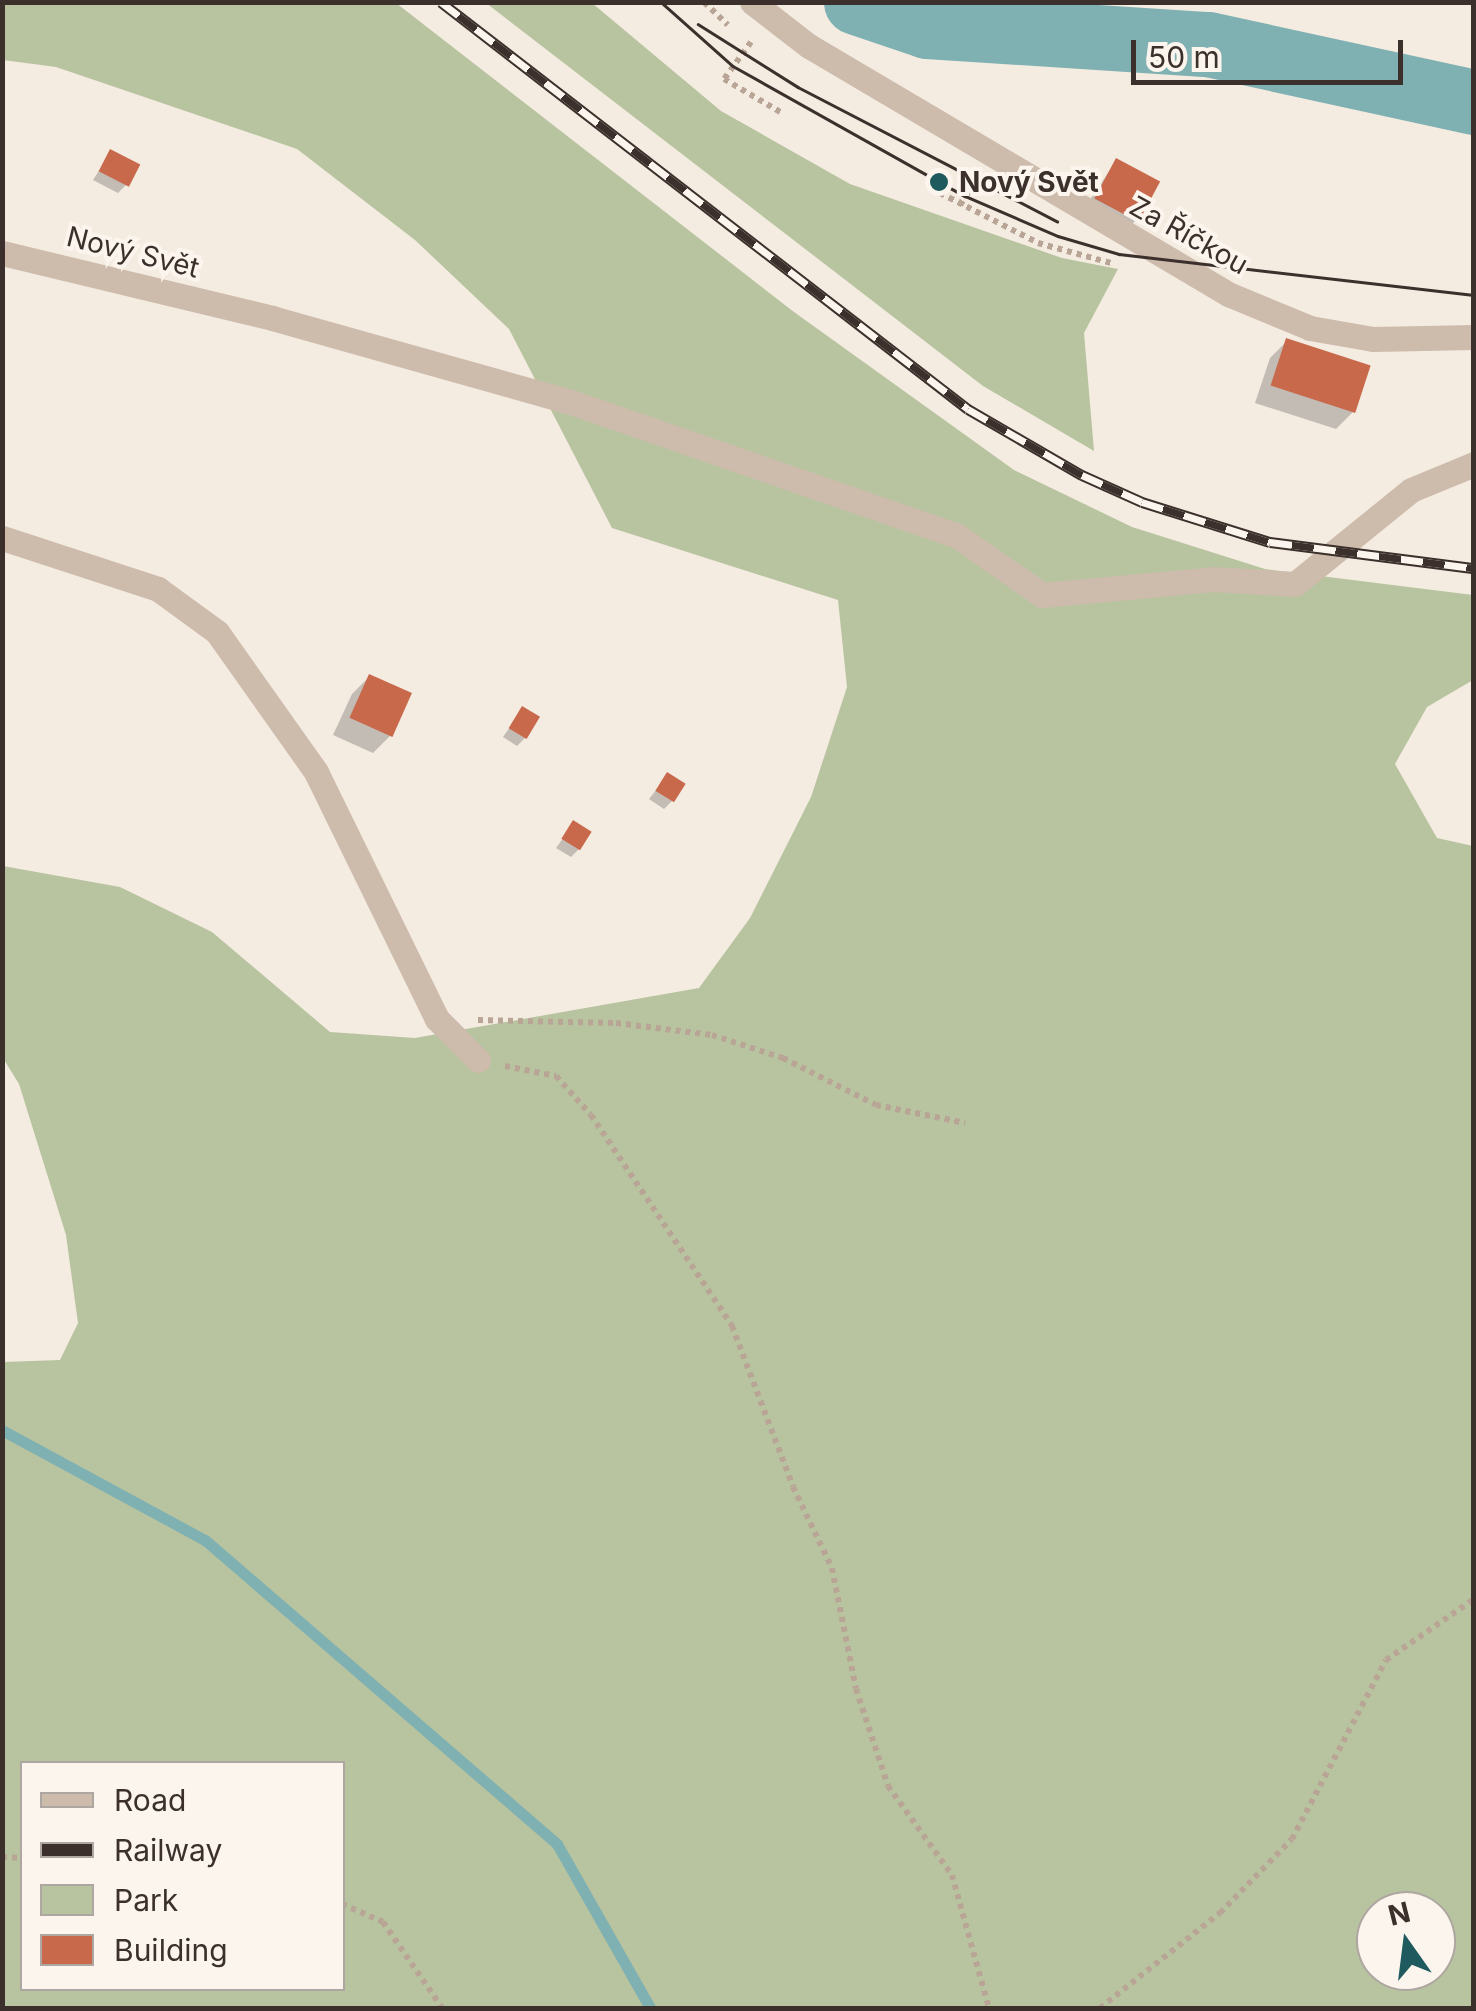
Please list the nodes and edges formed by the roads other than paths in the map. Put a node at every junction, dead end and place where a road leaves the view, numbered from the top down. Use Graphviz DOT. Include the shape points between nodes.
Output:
graph roads {
  1 [pos="752,2"];
  2 [pos="2,253"];
  3 [pos="1474,337"];
  4 [pos="1474,464"];
  5 [pos="2,538"];
  6 [pos="478,1060"];
  1 -- 3 [label="lane, Za Říčkou" via="809,46 1228,294 1310,328 1372,339"];
  2 -- 4 [label="lane, Nový Svět" via="236,309 572,402 956,535 1042,595 1198,580 1295,584 1411,490"];
  5 -- 6 [label="lane" via="158,589 217,632 316,772 437,1019"];
}
